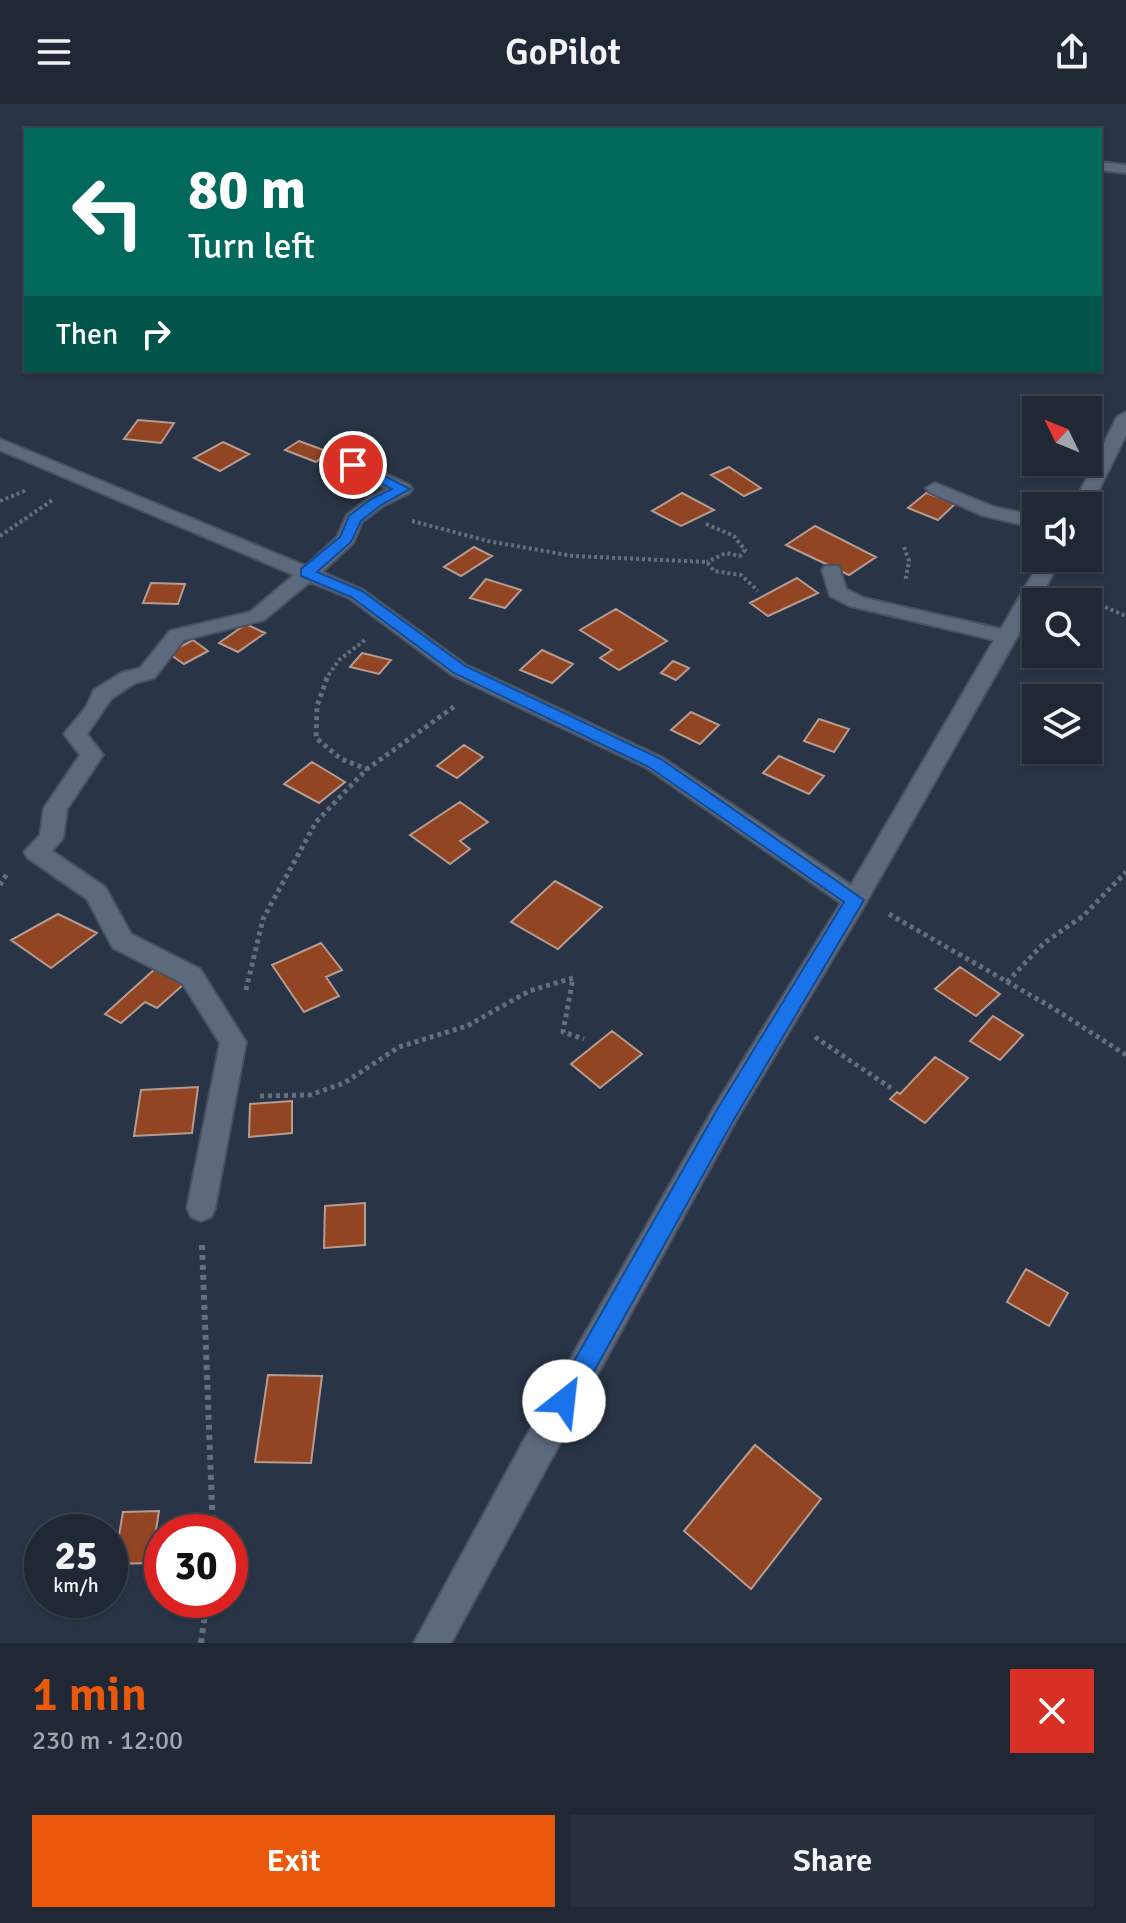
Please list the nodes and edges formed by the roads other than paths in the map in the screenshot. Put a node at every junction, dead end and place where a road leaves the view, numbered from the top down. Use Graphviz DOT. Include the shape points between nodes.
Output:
graph roads {
  1 [pos="1102,166"];
  2 [pos="1126,169"];
  3 [pos="1126,417"];
  4 [pos="0,444"];
  5 [pos="353,465"];
  6 [pos="935,488"];
  7 [pos="1089,492"];
  8 [pos="1022,519"];
  9 [pos="832,570"];
  10 [pos="1044,572"];
  11 [pos="307,573"];
  12 [pos="1006,637"];
  13 [pos="855,900"];
  14 [pos="201,1208"];
  15 [pos="432,1643"];
  1 -- 2 [label="street"];
  3 -- 7 [label="street"];
  4 -- 11 [label="street"];
  5 -- 11 [label="street" via="403,489 354,519 346,539"];
  6 -- 8 [label="street"];
  9 -- 12 [label="street" via="837,592 857,602"];
  10 -- 12 [label="street"];
  11 -- 13 [label="street" via="356,594 459,670 655,763"];
  11 -- 14 [label="street" via="257,616 177,635 147,673 102,695 75,734 92,755 56,808 51,838 36,852 96,893 122,941 191,976 233,1042"];
  12 -- 13 [label="street"];
  13 -- 15 [label="street" via="565,1399"];
}
